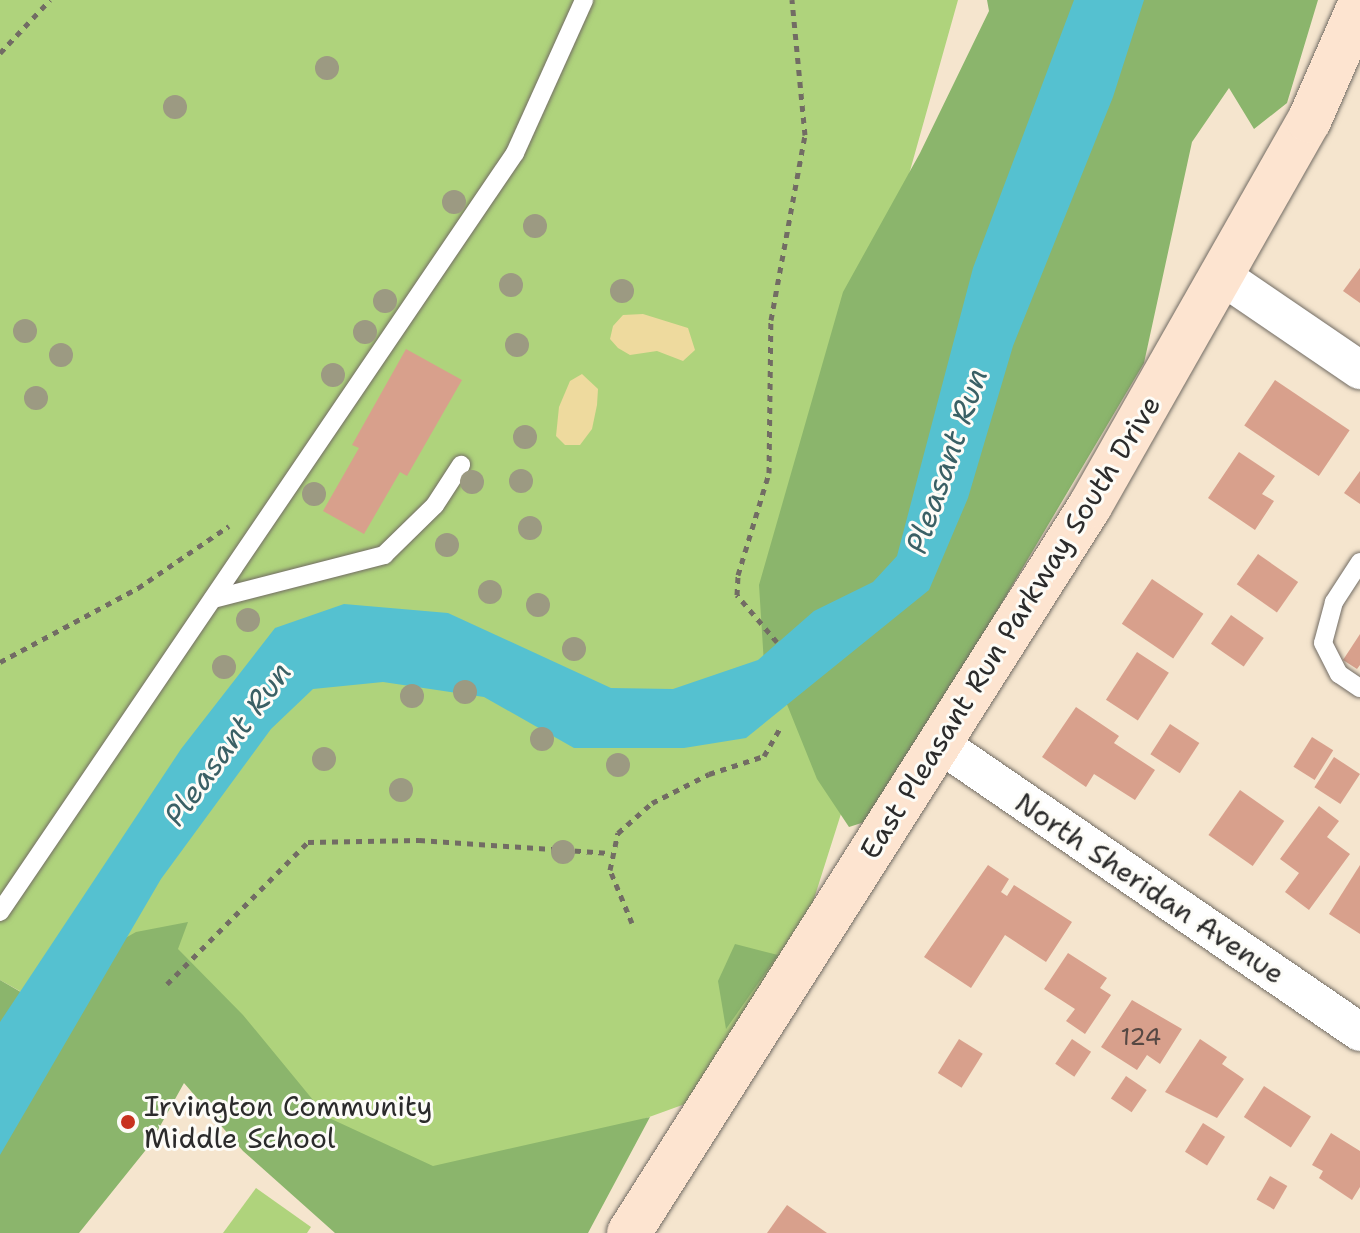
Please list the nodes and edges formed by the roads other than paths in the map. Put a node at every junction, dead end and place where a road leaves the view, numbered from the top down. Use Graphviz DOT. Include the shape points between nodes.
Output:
graph roads {
  1 [pos="584,0"];
  2 [pos="1360,4"];
  3 [pos="1222,276"];
  4 [pos="1360,370"];
  5 [pos="461,465"];
  6 [pos="1360,562"];
  7 [pos="213,599"];
  8 [pos="1360,688"];
  9 [pos="940,744"];
  10 [pos="0,912"];
  11 [pos="1360,1032"];
  12 [pos="629,1233"];
  1 -- 7 [label="lane" via="515,153"];
  2 -- 3 [label="street, East Pleasant Run Parkway South Drive" via="1309,121"];
  3 -- 4 [label="street"];
  3 -- 9 [label="street, East Pleasant Run Parkway South Drive" via="1090,506"];
  5 -- 7 [label="lane" via="435,505 384,555"];
  6 -- 8 [label="lane" via="1334,602 1323,643 1339,674"];
  7 -- 10 [label="lane"];
  9 -- 11 [label="street, North Sheridan Avenue"];
  9 -- 12 [label="street, East Pleasant Run Parkway South Drive"];
}
